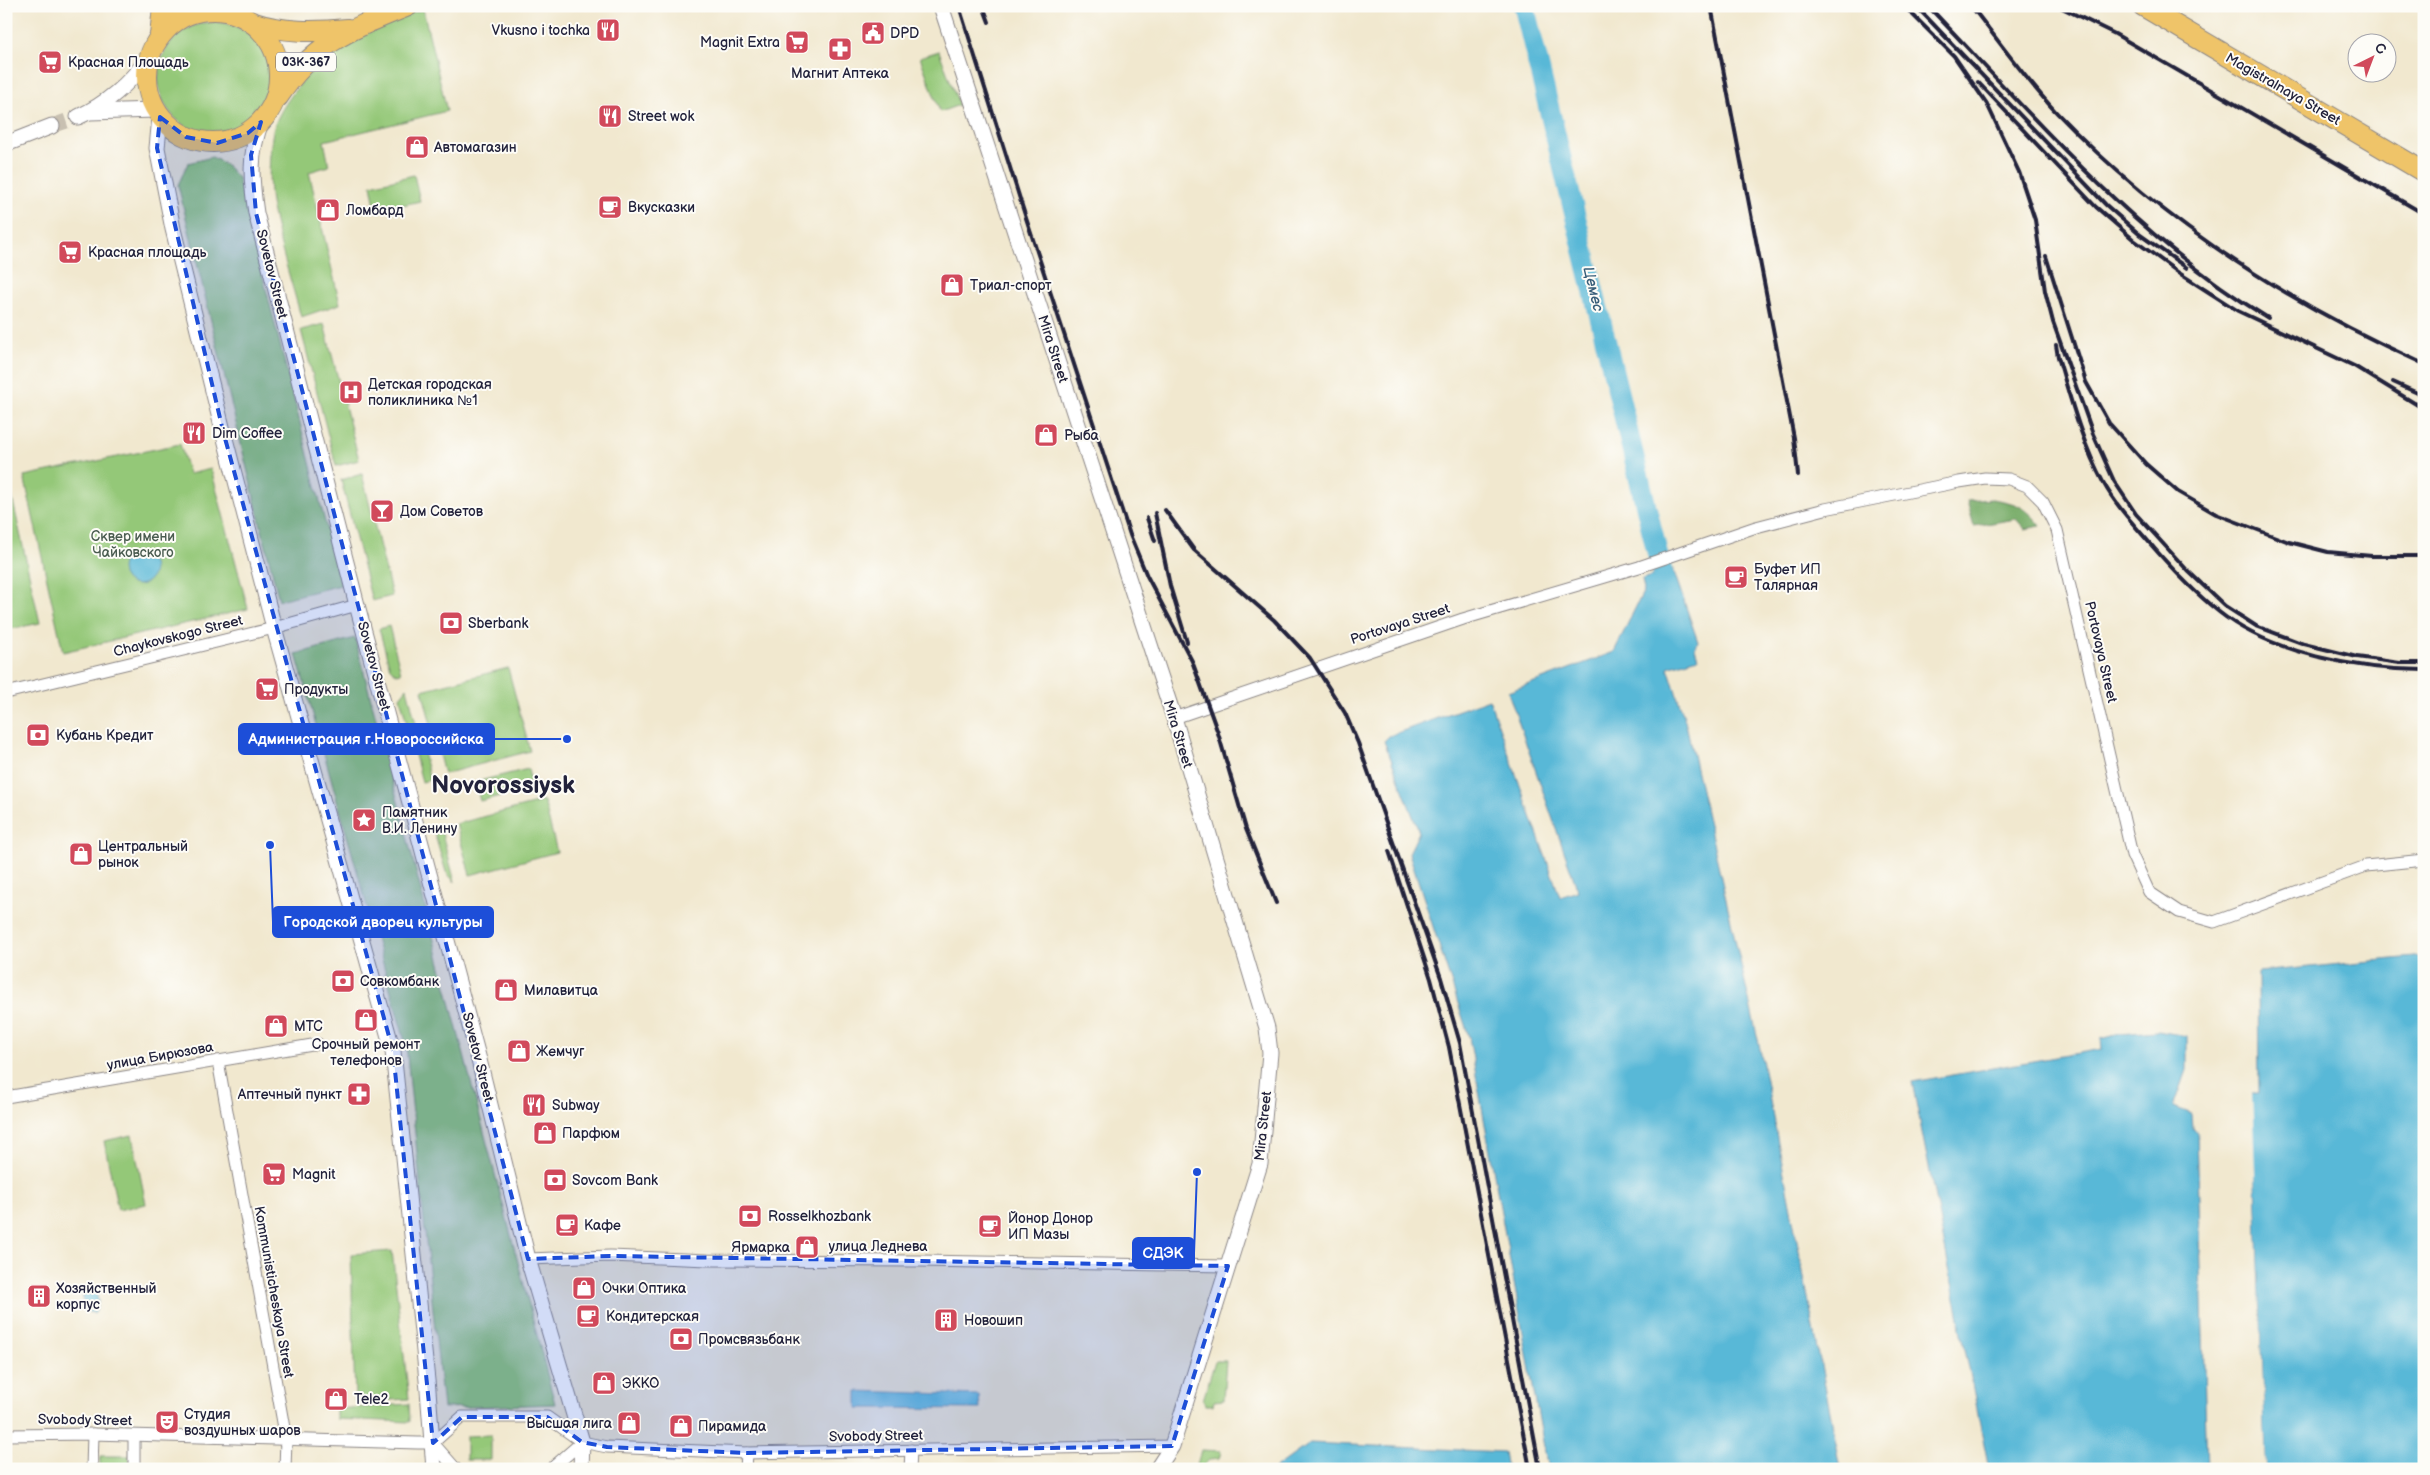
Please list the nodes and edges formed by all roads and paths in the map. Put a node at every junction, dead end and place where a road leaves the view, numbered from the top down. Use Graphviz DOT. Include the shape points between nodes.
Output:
graph roads {
  1 [pos="163,6"];
  2 [pos="408,6"];
  3 [pos="941,6"];
  4 [pos="2142,6"];
  5 [pos="237,14"];
  6 [pos="350,29"];
  7 [pos="160,36"];
  8 [pos="148,59"];
  9 [pos="272,105"];
  10 [pos="158,113"];
  11 [pos="261,122"];
  12 [pos="52,126"];
  13 [pos="6,144"];
  14 [pos="2424,172"];
  15 [pos="357,605"];
  16 [pos="274,628"];
  17 [pos="6,693"];
  18 [pos="1174,718"];
  19 [pos="2424,860"];
  20 [pos="318,1044"];
  21 [pos="218,1061"];
  22 [pos="6,1097"];
  23 [pos="528,1259"];
  24 [pos="1228,1266"];
  25 [pos="93,1434"];
  26 [pos="6,1435"];
  27 [pos="134,1436"];
  28 [pos="286,1439"];
  29 [pos="582,1442"];
  30 [pos="433,1443"];
  31 [pos="1172,1446"];
  32 [pos="911,1450"];
  33 [pos="747,1453"];
  34 [pos="92,1469"];
  35 [pos="134,1469"];
  36 [pos="285,1469"];
  37 [pos="434,1469"];
  38 [pos="456,1469"];
  39 [pos="551,1469"];
  40 [pos="581,1469"];
  41 [pos="746,1469"];
  42 [pos="910,1469"];
  43 [pos="1157,1469"];
  1 -- 7 [label="highway"];
  2 -- 6 [label="highway"];
  3 -- 18 [label="street, Mira Street"];
  4 -- 14 [label="highway, Magistralnaya Street"];
  5 -- 6 [label="highway, 03К-367" via="266,27 306,32"];
  5 -- 7 [label="highway" via="221,10 194,12 169,26"];
  5 -- 9 [label="highway" via="268,40 278,65 278,86"];
  6 -- 9 [label="highway, 03К-367" via="302,65"];
  7 -- 8 [label="highway"];
  8 -- 10 [label="highway" via="148,94"];
  8 -- 10 [label="street" via="128,84 83,114"];
  9 -- 11 [label="highway"];
  10 -- 11 [label="highway" via="172,129 201,142 234,140"];
  10 -- 16 [label="street" via="157,148 174,229"];
  11 -- 15 [label="street, Sovetov Street" via="251,154 256,213"];
  12 -- 13 [label="street"];
  15 -- 16 [label="street, Chaykovskogo Street"];
  15 -- 23 [label="street, Sovetov Street" via="479,1060"];
  16 -- 17 [label="street, Chaykovskogo Street"];
  16 -- 30 [label="street" via="393,1051"];
  18 -- 19 [label="street, Portovaya Street" via="1454,622 1639,567 1756,527 1824,509 1959,482 2009,478 2027,486 2043,502 2057,530 2132,855 2149,892 2179,912 2214,922 2366,866"];
  18 -- 24 [label="street, Mira Street" via="1266,1028 1270,1053 1260,1164"];
  20 -- 21 [label="street, улица Бирюзова"];
  21 -- 22 [label="street, улица Бирюзова"];
  21 -- 28 [label="street, Kommunisticheskaya Street"];
  23 -- 24 [label="street, улица Леднева" via="610,1256"];
  23 -- 29 [label="street, Sovetov Street"];
  24 -- 31 [label="street, Mira Street"];
  25 -- 26 [label="street, Svobody Street"];
  25 -- 27 [label="street, Svobody Street"];
  25 -- 34 [label="street"];
  27 -- 28 [label="street, Svobody Street"];
  27 -- 35 [label="street"];
  28 -- 30 [label="street, Svobody Street"];
  28 -- 36 [label="street, Kommunisticheskaya Street"];
  29 -- 30 [label="street, Svobody Street" via="547,1416 504,1416 462,1417"];
  29 -- 33 [label="street, Svobody Street" via="607,1447"];
  29 -- 39 [label="street"];
  29 -- 40 [label="street, Sovetov Street"];
  30 -- 37 [label="street"];
  30 -- 38 [label="street"];
  31 -- 32 [label="street, Svobody Street"];
  31 -- 43 [label="street, Mira Street"];
  32 -- 33 [label="street, Svobody Street"];
  32 -- 42 [label="street"];
  33 -- 41 [label="street"];
}
